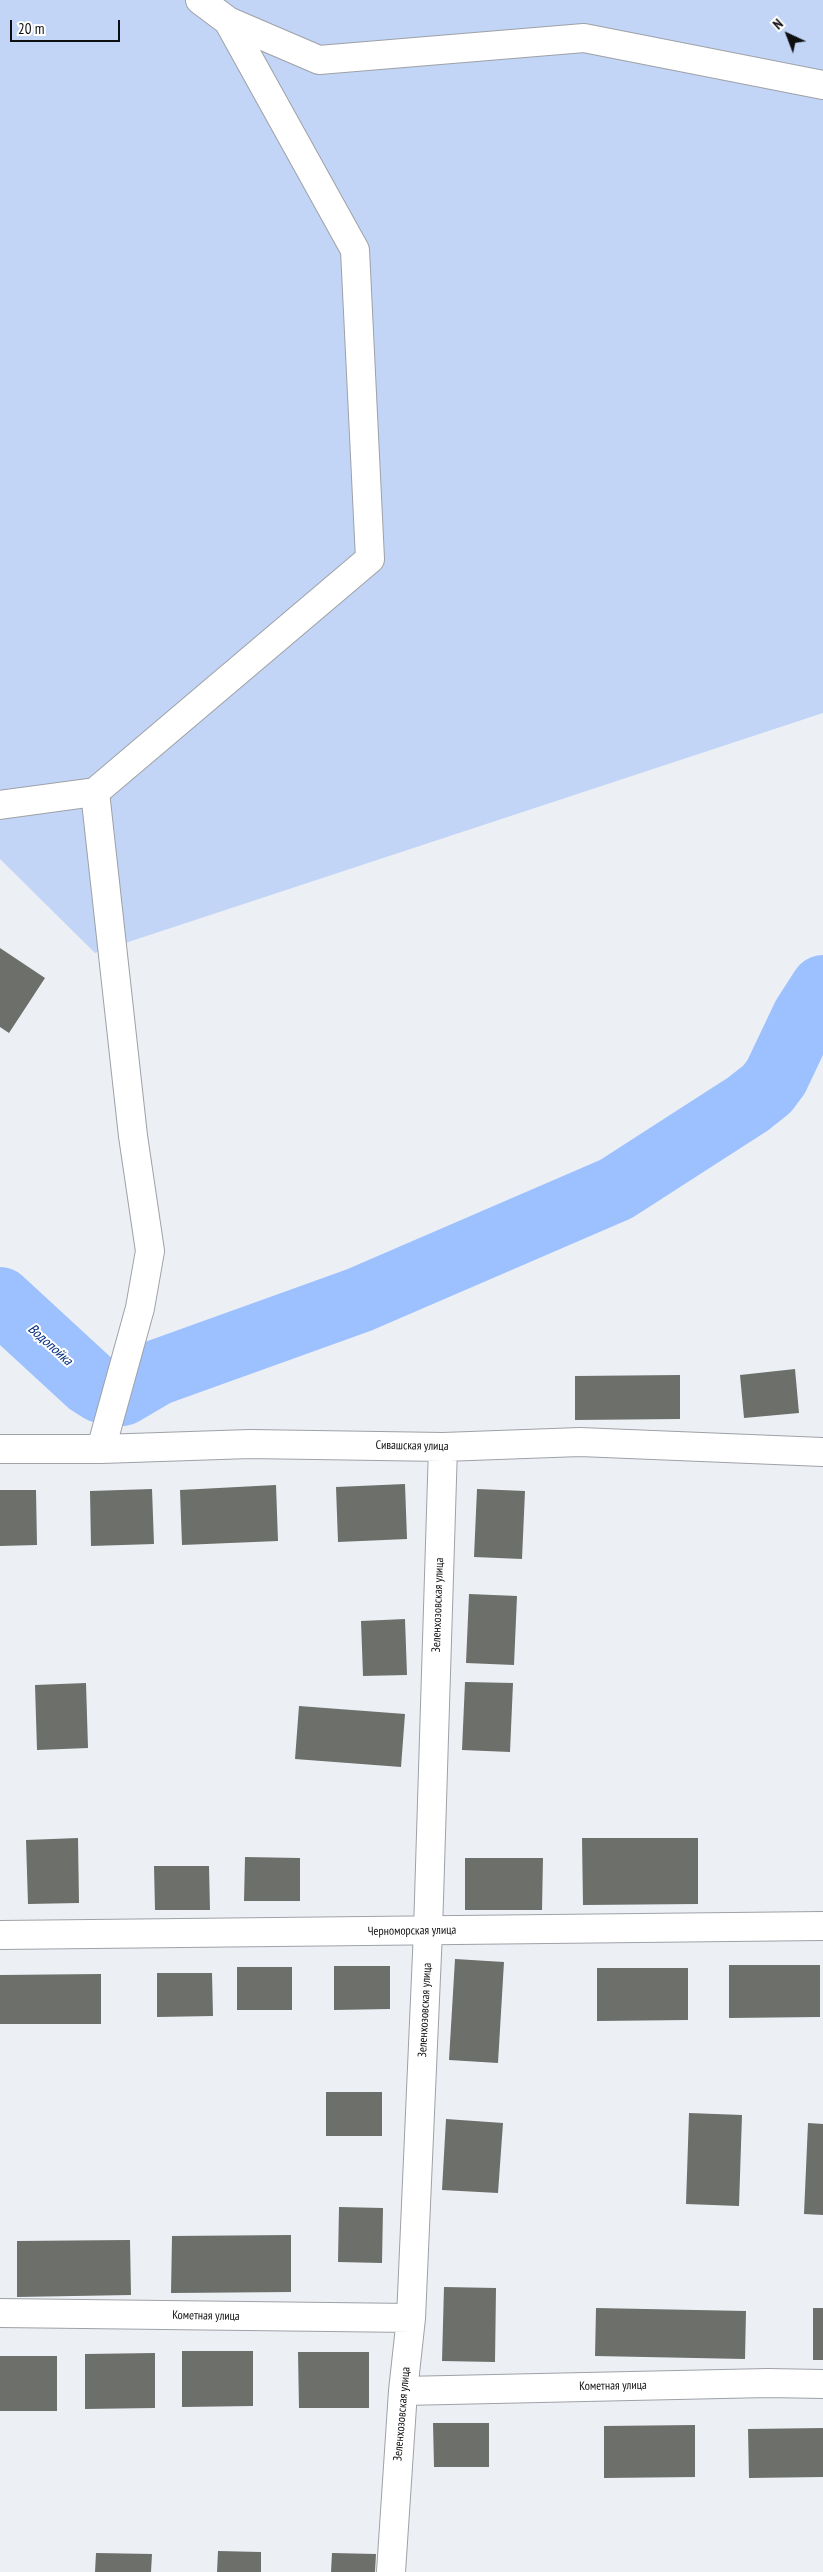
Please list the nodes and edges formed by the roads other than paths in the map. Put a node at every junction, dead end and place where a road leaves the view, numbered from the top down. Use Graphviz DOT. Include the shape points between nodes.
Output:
graph roads {
  1 [pos="200,0"];
  2 [pos="228,21"];
  3 [pos="823,85"];
  4 [pos="95,792"];
  5 [pos="0,805"];
  6 [pos="443,1447"];
  7 [pos="0,1449"];
  8 [pos="101,1449"];
  9 [pos="823,1452"];
  10 [pos="823,1926"];
  11 [pos="428,1931"];
  12 [pos="0,1935"];
  13 [pos="0,2313"];
  14 [pos="411,2318"];
  15 [pos="823,2384"];
  16 [pos="403,2391"];
  17 [pos="391,2572"];
  1 -- 2 [label="street"];
  2 -- 3 [label="street" via="319,60 584,38"];
  2 -- 4 [label="street" via="355,250 370,559"];
  4 -- 5 [label="street"];
  4 -- 8 [label="street" via="133,1136 150,1251 140,1308"];
  6 -- 8 [label="street, Сивашская улица" via="250,1444"];
  6 -- 9 [label="street, Сивашская улица" via="580,1442"];
  6 -- 11 [label="street, Зеленхозовская улица"];
  7 -- 8 [label="street, Сивашская улица"];
  10 -- 11 [label="street, Черноморская улица"];
  11 -- 12 [label="street, Черноморская улица"];
  11 -- 14 [label="street, Зеленхозовская улица"];
  13 -- 14 [label="street, Кометная улица"];
  14 -- 16 [label="street, Зеленхозовская улица"];
  15 -- 16 [label="street, Кометная улица"];
  16 -- 17 [label="street, Зеленхозовская улица"];
}
